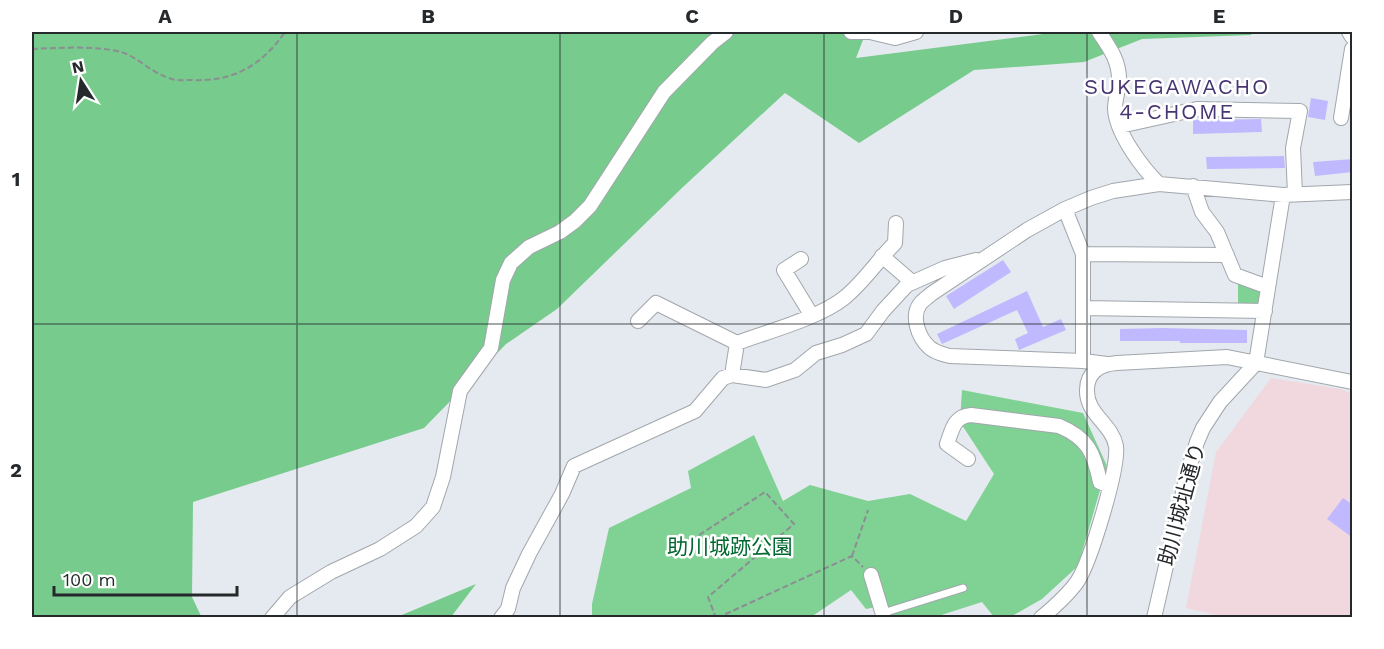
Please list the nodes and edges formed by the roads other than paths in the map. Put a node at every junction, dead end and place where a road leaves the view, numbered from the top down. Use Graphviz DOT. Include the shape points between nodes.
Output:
graph roads {
  1 [pos="726,32"];
  2 [pos="851,32"];
  3 [pos="870,32"];
  4 [pos="916,32"];
  5 [pos="1099,32"];
  6 [pos="1349,32"];
  7 [pos="1353,37"];
  8 [pos="1353,49"];
  9 [pos="1341,118"];
  10 [pos="1120,126"];
  11 [pos="1159,184"];
  12 [pos="1193,186"];
  13 [pos="1353,192"];
  14 [pos="1289,194"];
  15 [pos="1065,209"];
  16 [pos="896,223"];
  17 [pos="1083,254"];
  18 [pos="1227,255"];
  19 [pos="882,256"];
  20 [pos="801,259"];
  21 [pos="984,259"];
  22 [pos="912,282"];
  23 [pos="1268,287"];
  24 [pos="1083,308"];
  25 [pos="1264,311"];
  26 [pos="812,316"];
  27 [pos="638,321"];
  28 [pos="737,343"];
  29 [pos="1083,361"];
  30 [pos="1256,363"];
  31 [pos="1107,364"];
  32 [pos="732,375"];
  33 [pos="1353,382"];
  34 [pos="968,459"];
  35 [pos="1109,486"];
  36 [pos="871,575"];
  37 [pos="963,588"];
  38 [pos="508,615"];
  39 [pos="884,615"];
  40 [pos="272,618"];
  41 [pos="1041,618"];
  42 [pos="1154,618"];
  1 -- 40 [label="street" via="664,92 590,206 560,232 529,247 511,263 503,280 491,348 460,391 433,507 416,526 380,549 290,597"];
  2 -- 3 [label="street"];
  3 -- 4 [label="street" via="895,38"];
  5 -- 10 [label="street" via="1117,60 1115,110"];
  6 -- 7 [label="street"];
  8 -- 9 [label="street"];
  10 -- 11 [label="street" via="1146,172"];
  10 -- 14 [label="street" via="1197,109 1300,111"];
  11 -- 12 [label="street"];
  11 -- 15 [label="street" via="1113,191"];
  12 -- 14 [label="street"];
  12 -- 18 [label="street" via="1202,212"];
  13 -- 14 [label="street"];
  14 -- 23 [label="street"];
  15 -- 17 [label="street"];
  15 -- 21 [label="street"];
  16 -- 19 [label="street" via="895,243"];
  17 -- 18 [label="street"];
  17 -- 24 [label="street"];
  18 -- 23 [label="street" via="1235,275"];
  19 -- 22 [label="street"];
  19 -- 26 [label="street" via="866,279 843,300"];
  20 -- 26 [label="street" via="784,270"];
  21 -- 22 [label="street" via="945,268"];
  21 -- 29 [label="street" via="919,304 917,327 929,347 951,356"];
  22 -- 32 [label="street" via="882,311 866,334 816,353 795,370 766,380"];
  23 -- 25 [label="street"];
  24 -- 25 [label="street"];
  24 -- 29 [label="street"];
  25 -- 30 [label="street"];
  26 -- 28 [label="street"];
  27 -- 28 [label="street" via="656,303"];
  28 -- 32 [label="street"];
  29 -- 31 [label="street"];
  30 -- 31 [label="street" via="1216,357"];
  30 -- 33 [label="street"];
  30 -- 42 [label="street, 助川城址通り" via="1220,402 1197,442"];
  31 -- 35 [label="street" via="1091,376 1086,393 1094,414 1116,446"];
  32 -- 38 [label="street" via="723,378 695,411 574,466 513,588"];
  34 -- 35 [label="street" via="947,444 956,421 963,415 1059,426 1088,445 1100,482"];
  35 -- 41 [label="street" via="1092,551 1077,582"];
  36 -- 39 [label="street"];
  37 -- 39 [label="lane"];
}
